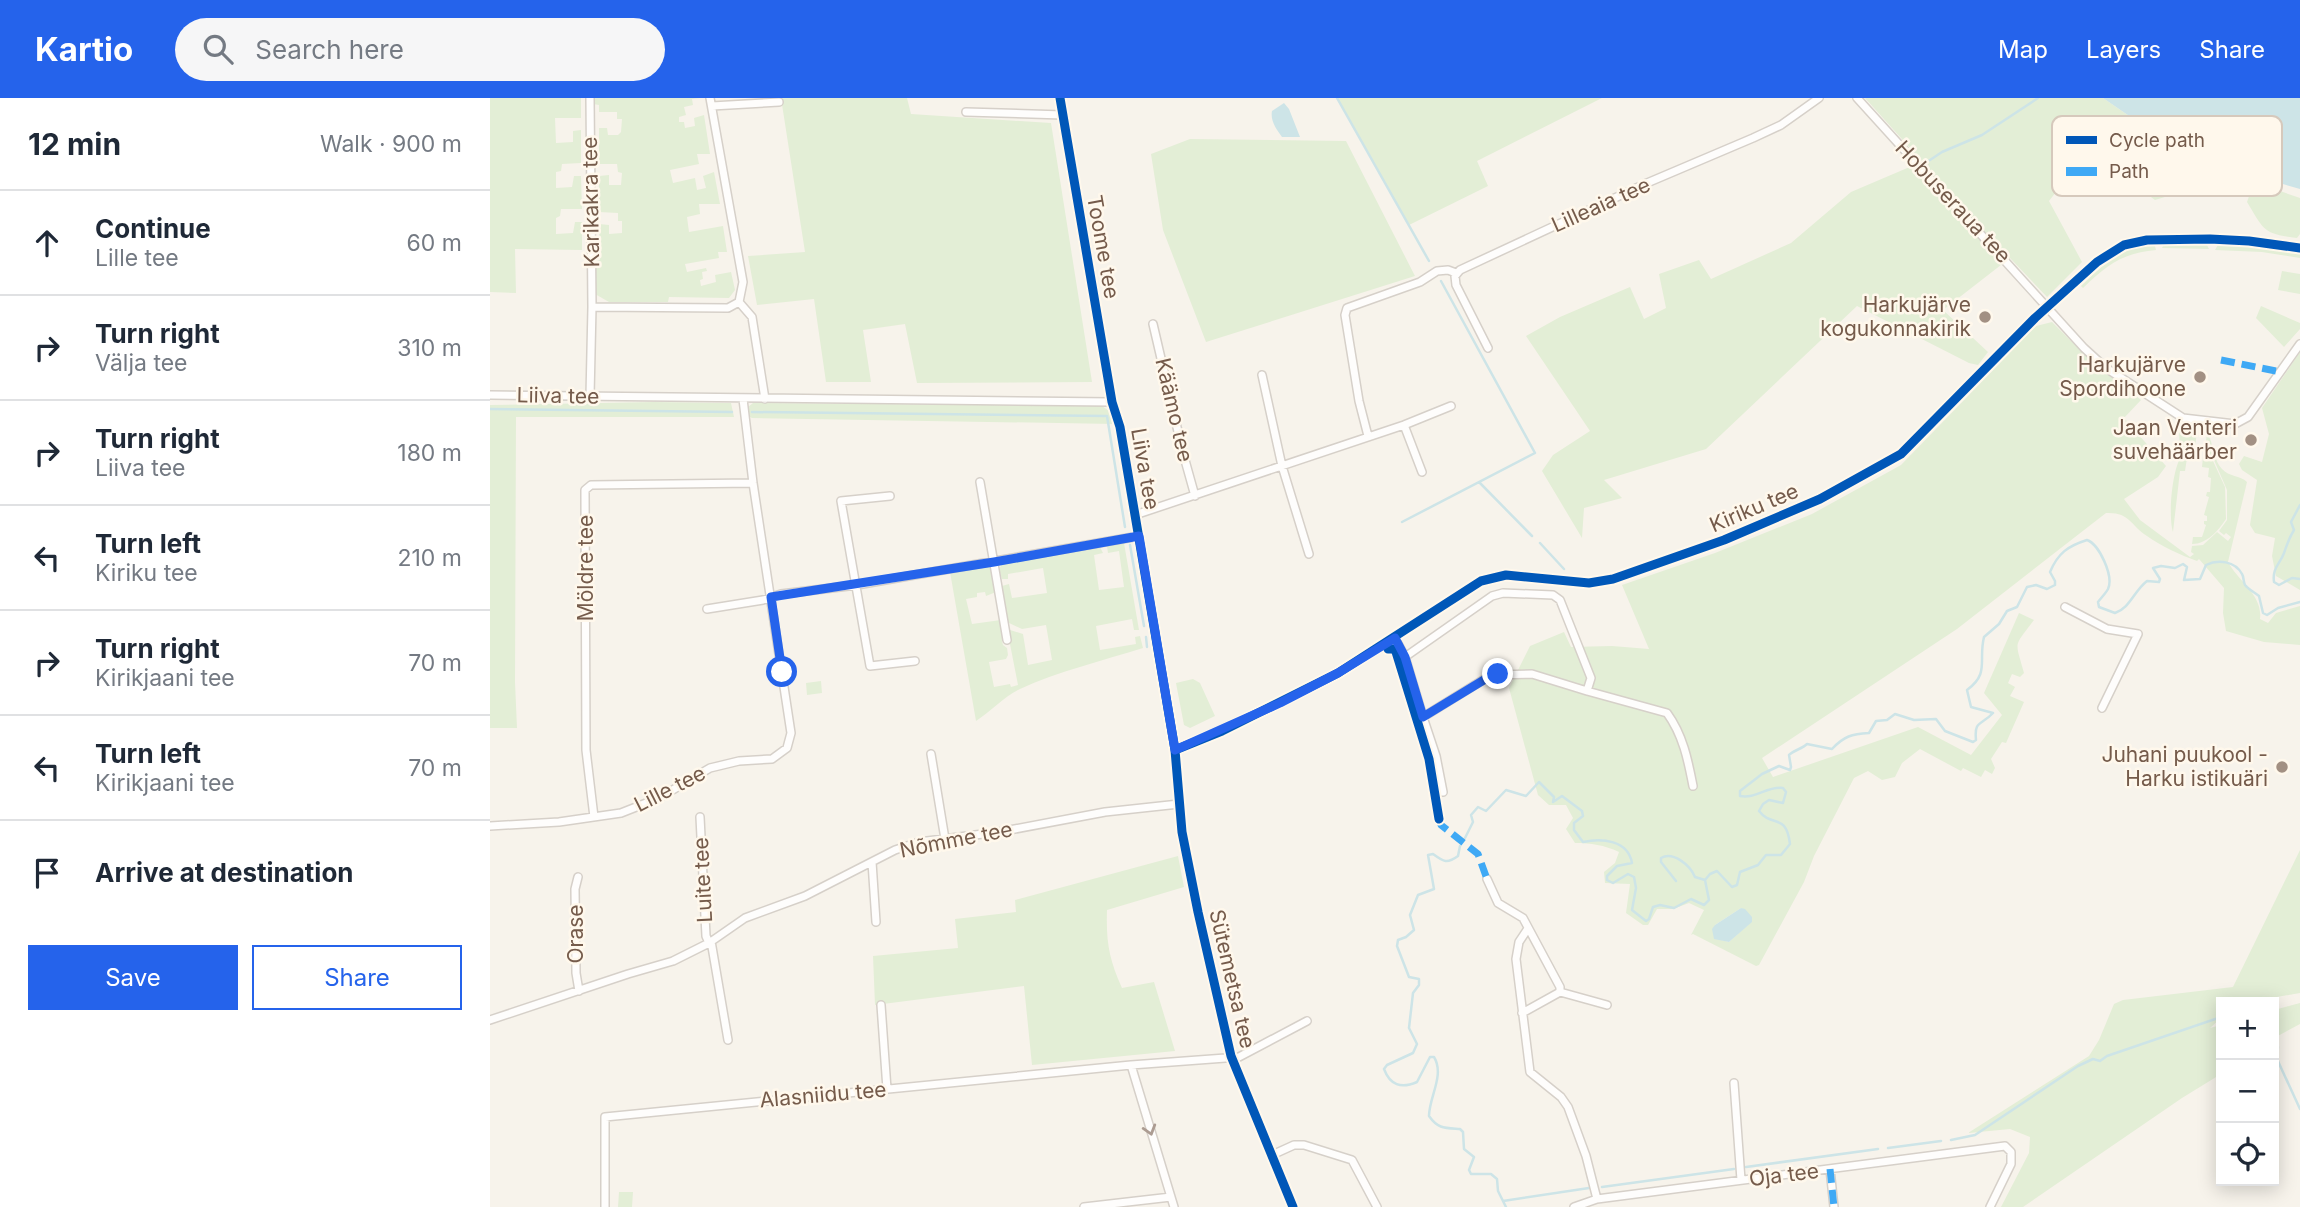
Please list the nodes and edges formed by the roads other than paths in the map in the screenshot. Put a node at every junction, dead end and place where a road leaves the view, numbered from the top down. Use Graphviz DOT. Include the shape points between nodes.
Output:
graph roads {
  1 [pos="590,98"];
  2 [pos="1060,98"];
  3 [pos="1819,98"];
  4 [pos="1857,98"];
  5 [pos="711,102"];
  6 [pos="779,102"];
  7 [pos="966,112"];
  8 [pos="1063,115"];
  9 [pos="2300,248"];
  10 [pos="1457,273"];
  11 [pos="739,302"];
  12 [pos="592,307"];
  13 [pos="2047,307"];
  14 [pos="1153,324"];
  15 [pos="2300,344"];
  16 [pos="1488,348"];
  17 [pos="1262,375"];
  18 [pos="490,395"];
  19 [pos="590,396"];
  20 [pos="743,398"];
  21 [pos="765,399"];
  22 [pos="1112,402"];
  23 [pos="1451,406"];
  24 [pos="1404,425"];
  25 [pos="1368,436"];
  26 [pos="1282,466"];
  27 [pos="1422,472"];
  28 [pos="980,482"];
  29 [pos="753,483"];
  30 [pos="890,496"];
  31 [pos="1195,496"];
  32 [pos="1135,515"];
  33 [pos="1139,536"];
  34 [pos="1309,554"];
  35 [pos="994,562"];
  36 [pos="857,585"];
  37 [pos="771,597"];
  38 [pos="2065,607"];
  39 [pos="707,609"];
  40 [pos="1395,638"];
  41 [pos="1007,640"];
  42 [pos="1405,657"];
  43 [pos="915,662"];
  44 [pos="1587,691"];
  45 [pos="2102,708"];
  46 [pos="1423,717"];
  47 [pos="1175,750"];
  48 [pos="931,754"];
  49 [pos="1693,786"];
  50 [pos="1443,792"];
  51 [pos="1179,804"];
  52 [pos="594,817"];
  53 [pos="700,817"];
  54 [pos="490,826"];
  55 [pos="945,839"];
  56 [pos="872,862"];
  57 [pos="578,877"];
  58 [pos="1487,879"];
  59 [pos="876,922"];
  60 [pos="1527,930"];
  61 [pos="710,942"];
  62 [pos="579,991"];
  63 [pos="1560,992"];
  64 [pos="881,1005"];
  65 [pos="1607,1005"];
  66 [pos="1522,1013"];
  67 [pos="490,1020"];
  68 [pos="1307,1021"];
  69 [pos="728,1040"];
  70 [pos="1231,1056"];
  71 [pos="1131,1065"];
  72 [pos="1734,1083"];
  73 [pos="887,1089"];
  74 [pos="1272,1155"];
  75 [pos="1830,1169"];
  76 [pos="1741,1180"];
  77 [pos="1171,1197"];
  78 [pos="1597,1199"];
  79 [pos="605,1207"];
  80 [pos="1084,1207"];
  81 [pos="1174,1207"];
  82 [pos="1293,1207"];
  83 [pos="1377,1207"];
  84 [pos="1574,1207"];
  85 [pos="1834,1207"];
  86 [pos="1990,1207"];
  1 -- 12 [label="street, Karikakra tee"];
  2 -- 8 [label="street, Toome tee"];
  3 -- 10 [label="street, Lilleaia tee" via="1781,125"];
  4 -- 13 [label="street, Hobuseraua tee"];
  5 -- 6 [label="street"];
  5 -- 11 [label="street" via="743,282"];
  7 -- 8 [label="street"];
  8 -- 22 [label="street, Toome tee"];
  9 -- 13 [label="street, Kiriku tee" via="2210,239 2135,242 2097,262"];
  10 -- 16 [label="street" via="1456,285"];
  10 -- 25 [label="street, Lilleaia tee" via="1442,270 1347,307"];
  11 -- 12 [label="street" via="727,308"];
  11 -- 21 [label="street" via="752,317"];
  12 -- 19 [label="street, Karikakra tee"];
  13 -- 15 [label="street, Hobuseraua tee" via="2095,359 2183,418 2235,424 2248,417"];
  13 -- 40 [label="street, Kiriku tee" via="1900,454 1811,503 1613,579 1589,583 1492,577"];
  14 -- 31 [label="street, Käämo tee"];
  17 -- 26 [label="street"];
  18 -- 19 [label="street, Liiva tee"];
  19 -- 20 [label="street, Liiva tee"];
  20 -- 21 [label="street, Liiva tee"];
  20 -- 29 [label="street, Lille tee"];
  21 -- 22 [label="street, Liiva tee"];
  22 -- 32 [label="street, Liiva tee" via="1121,427"];
  23 -- 24 [label="street"];
  24 -- 25 [label="street"];
  24 -- 27 [label="street"];
  25 -- 26 [label="street"];
  26 -- 31 [label="street"];
  26 -- 34 [label="street"];
  28 -- 35 [label="street"];
  29 -- 37 [label="street, Lille tee"];
  29 -- 52 [label="street, Möldre tee" via="592,485 585,490 586,750"];
  30 -- 36 [label="street" via="841,502"];
  31 -- 32 [label="street"];
  32 -- 33 [label="street, Liiva tee"];
  33 -- 35 [label="street"];
  33 -- 47 [label="street, Liiva tee"];
  35 -- 36 [label="street"];
  35 -- 41 [label="street"];
  36 -- 37 [label="street"];
  36 -- 43 [label="street" via="870,666"];
  37 -- 39 [label="street"];
  37 -- 52 [label="street, Lille tee" via="791,733 787,748 772,759 710,768 637,808"];
  38 -- 45 [label="street" via="2107,629 2138,634"];
  40 -- 42 [label="street"];
  40 -- 47 [label="street, Kiriku tee" via="1280,703"];
  42 -- 44 [label="street" via="1492,596 1553,595 1560,600 1591,678"];
  42 -- 46 [label="street"];
  44 -- 46 [label="street" via="1532,674 1492,675"];
  44 -- 49 [label="street" via="1667,713 1686,750"];
  46 -- 50 [label="street"];
  47 -- 51 [label="street, Sütemetsa tee"];
  48 -- 55 [label="street"];
  51 -- 55 [label="street, Nõmme tee"];
  51 -- 70 [label="street, Sütemetsa tee" via="1186,858"];
  52 -- 54 [label="street, Lille tee"];
  53 -- 61 [label="street, Luite tee" via="706,936"];
  55 -- 56 [label="street, Nõmme tee" via="919,842"];
  56 -- 59 [label="street"];
  56 -- 61 [label="street, Nõmme tee" via="805,896 746,918"];
  57 -- 62 [label="street, Orase" via="575,945"];
  58 -- 60 [label="street" via="1498,903 1522,918"];
  60 -- 63 [label="street"];
  60 -- 66 [label="street" via="1516,959"];
  61 -- 62 [label="street, Nõmme tee" via="673,961"];
  61 -- 69 [label="street"];
  62 -- 67 [label="street, Nõmme tee"];
  63 -- 65 [label="street"];
  63 -- 66 [label="street"];
  64 -- 73 [label="street"];
  66 -- 78 [label="street" via="1530,1072 1568,1107"];
  68 -- 70 [label="street, Alasniidu tee" via="1239,1057"];
  70 -- 71 [label="street, Alasniidu tee"];
  70 -- 74 [label="street, Sütemetsa tee"];
  71 -- 73 [label="street, Alasniidu tee"];
  71 -- 77 [label="street, one-way"];
  72 -- 76 [label="street"];
  73 -- 79 [label="street, Alasniidu tee" via="605,1117"];
  74 -- 82 [label="street, Sütemetsa tee"];
  74 -- 83 [label="street" via="1304,1144 1352,1160"];
  75 -- 76 [label="street, Oja tee"];
  75 -- 85 [label="street"];
  75 -- 86 [label="street, Oja tee" via="2005,1146 2011,1152 2011,1164"];
  76 -- 78 [label="street, Oja tee"];
  77 -- 80 [label="street"];
  77 -- 81 [label="street"];
  78 -- 84 [label="street, Oja tee"];
}
